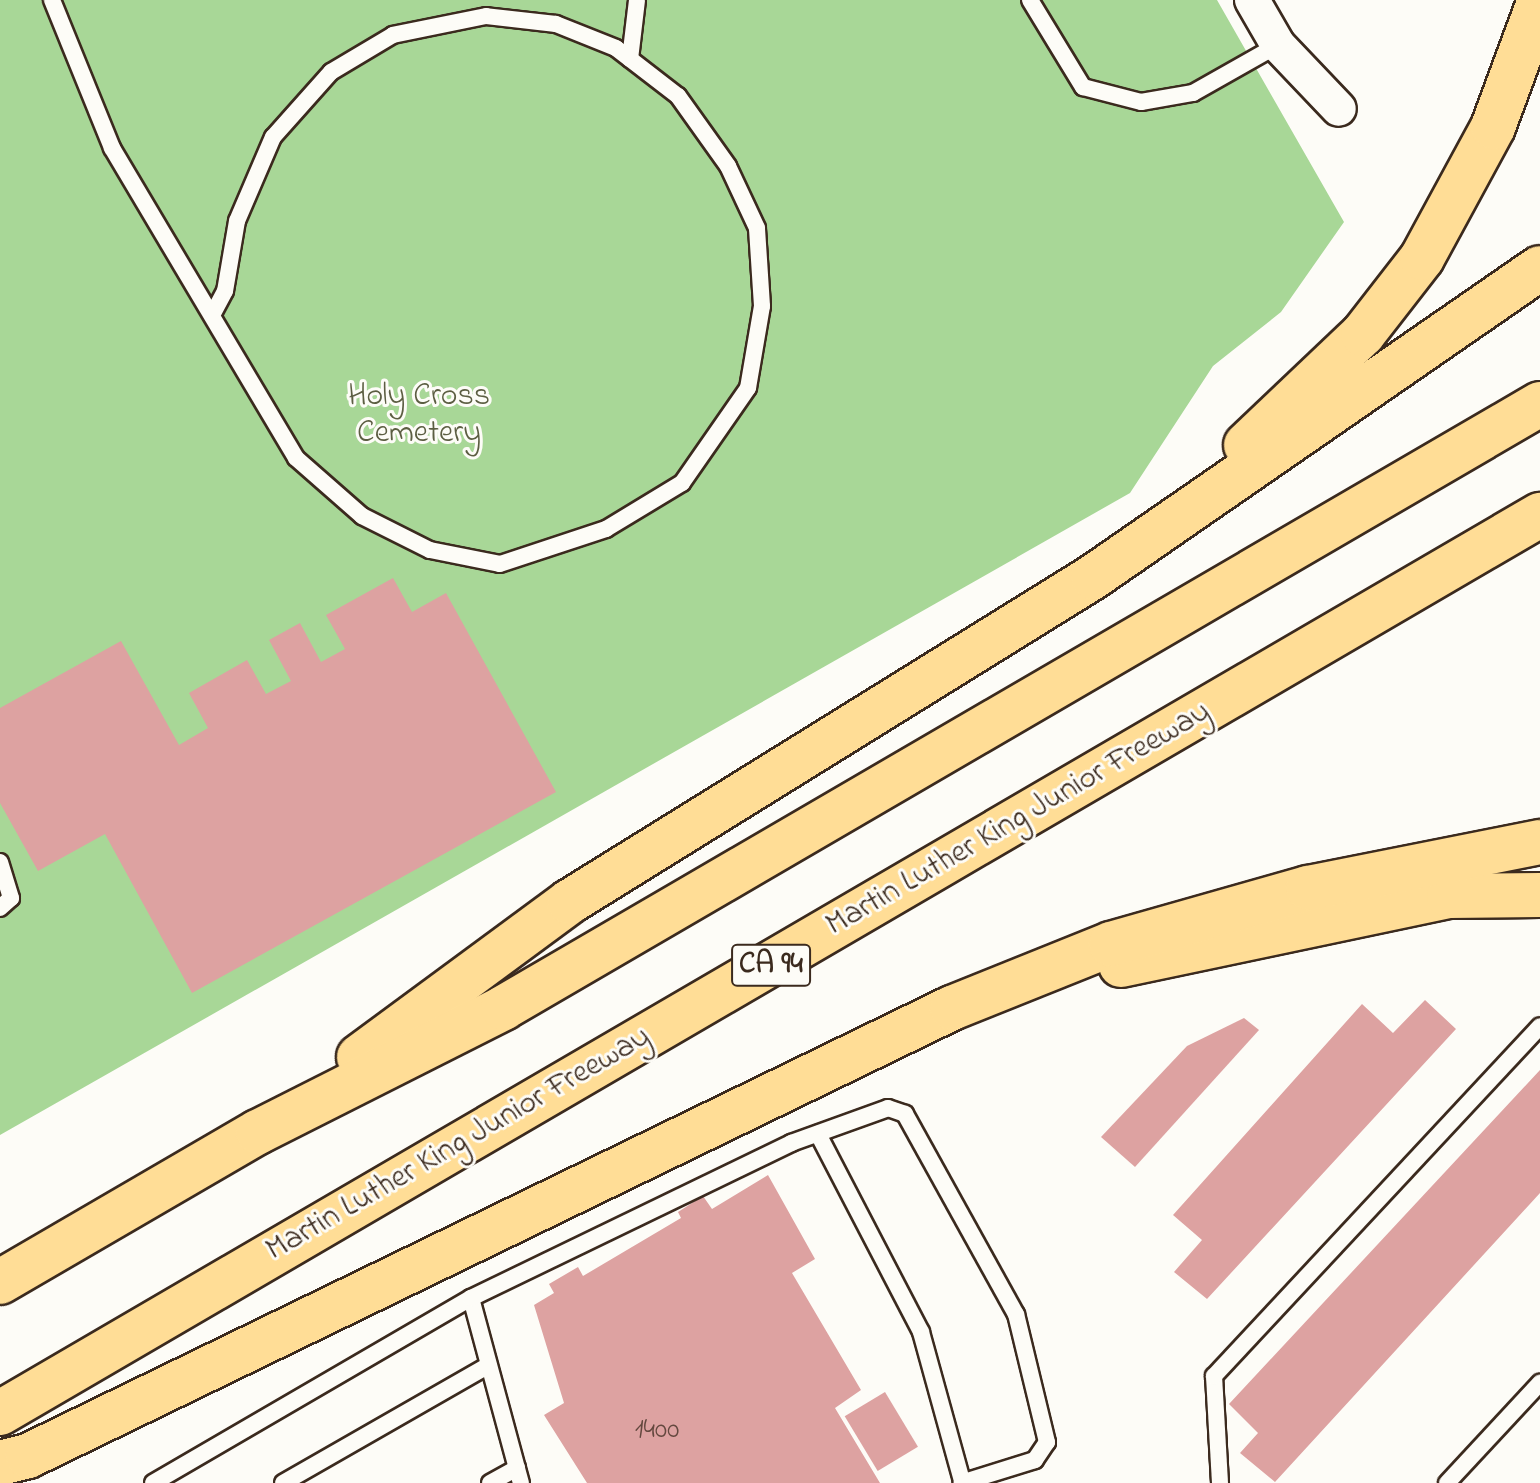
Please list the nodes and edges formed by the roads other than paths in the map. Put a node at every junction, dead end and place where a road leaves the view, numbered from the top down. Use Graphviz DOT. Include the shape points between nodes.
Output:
graph roads {
  1 [pos="52,0"];
  2 [pos="637,0"];
  3 [pos="1030,0"];
  4 [pos="1252,0"];
  5 [pos="1540,0"];
  6 [pos="1278,45"];
  7 [pos="630,59"];
  8 [pos="1339,109"];
  9 [pos="1540,268"];
  10 [pos="212,315"];
  11 [pos="1540,404"];
  12 [pos="1540,515"];
  13 [pos="1005,634"];
  14 [pos="1540,842"];
  15 [pos="0,862"];
  16 [pos="1540,895"];
  17 [pos="0,908"];
  18 [pos="952,1008"];
  19 [pos="1540,1026"];
  20 [pos="258,1132"];
  21 [pos="818,1134"];
  22 [pos="0,1282"];
  23 [pos="471,1298"];
  24 [pos="489,1365"];
  25 [pos="1540,1383"];
  26 [pos="0,1413"];
  27 [pos="0,1463"];
  28 [pos="519,1476"];
  29 [pos="962,1482"];
  30 [pos="153,1483"];
  31 [pos="283,1483"];
  32 [pos="490,1483"];
  33 [pos="1220,1483"];
  34 [pos="1447,1483"];
  1 -- 10 [label="lane" via="112,148"];
  2 -- 7 [label="lane"];
  3 -- 6 [label="lane" via="1083,87 1141,102 1193,93"];
  4 -- 6 [label="street"];
  5 -- 13 [label="highway" via="1460,194 1363,334 1277,420"];
  6 -- 8 [label="street"];
  7 -- 10 [label="lane" via="556,24 486,16 393,35 331,72 273,137 237,221 225,291"];
  7 -- 10 [label="lane" via="678,96 728,166 757,228 762,306 748,388 682,483 619,522 500,564 430,550 362,516 296,458"];
  9 -- 13 [label="highway"];
  11 -- 20 [label="highway" via="503,1008"];
  12 -- 26 [label="highway, Martin Luther King Junior Freeway / CA 94"];
  13 -- 20 [label="highway" via="569,902"];
  14 -- 18 [label="highway" via="1166,925"];
  15 -- 17 [label="lane" via="11,898"];
  16 -- 18 [label="highway" via="1449,896"];
  18 -- 27 [label="highway" via="28,1456"];
  19 -- 33 [label="lane" via="1214,1376"];
  20 -- 22 [label="highway"];
  21 -- 23 [label="lane"];
  21 -- 29 [label="lane" via="921,1332"];
  21 -- 29 [label="lane" via="888,1108 905,1114 1016,1314 1047,1442 1035,1460"];
  23 -- 24 [label="lane"];
  23 -- 30 [label="lane"];
  24 -- 28 [label="lane"];
  24 -- 31 [label="lane"];
  25 -- 34 [label="lane"];
  28 -- 32 [label="lane"];
}
